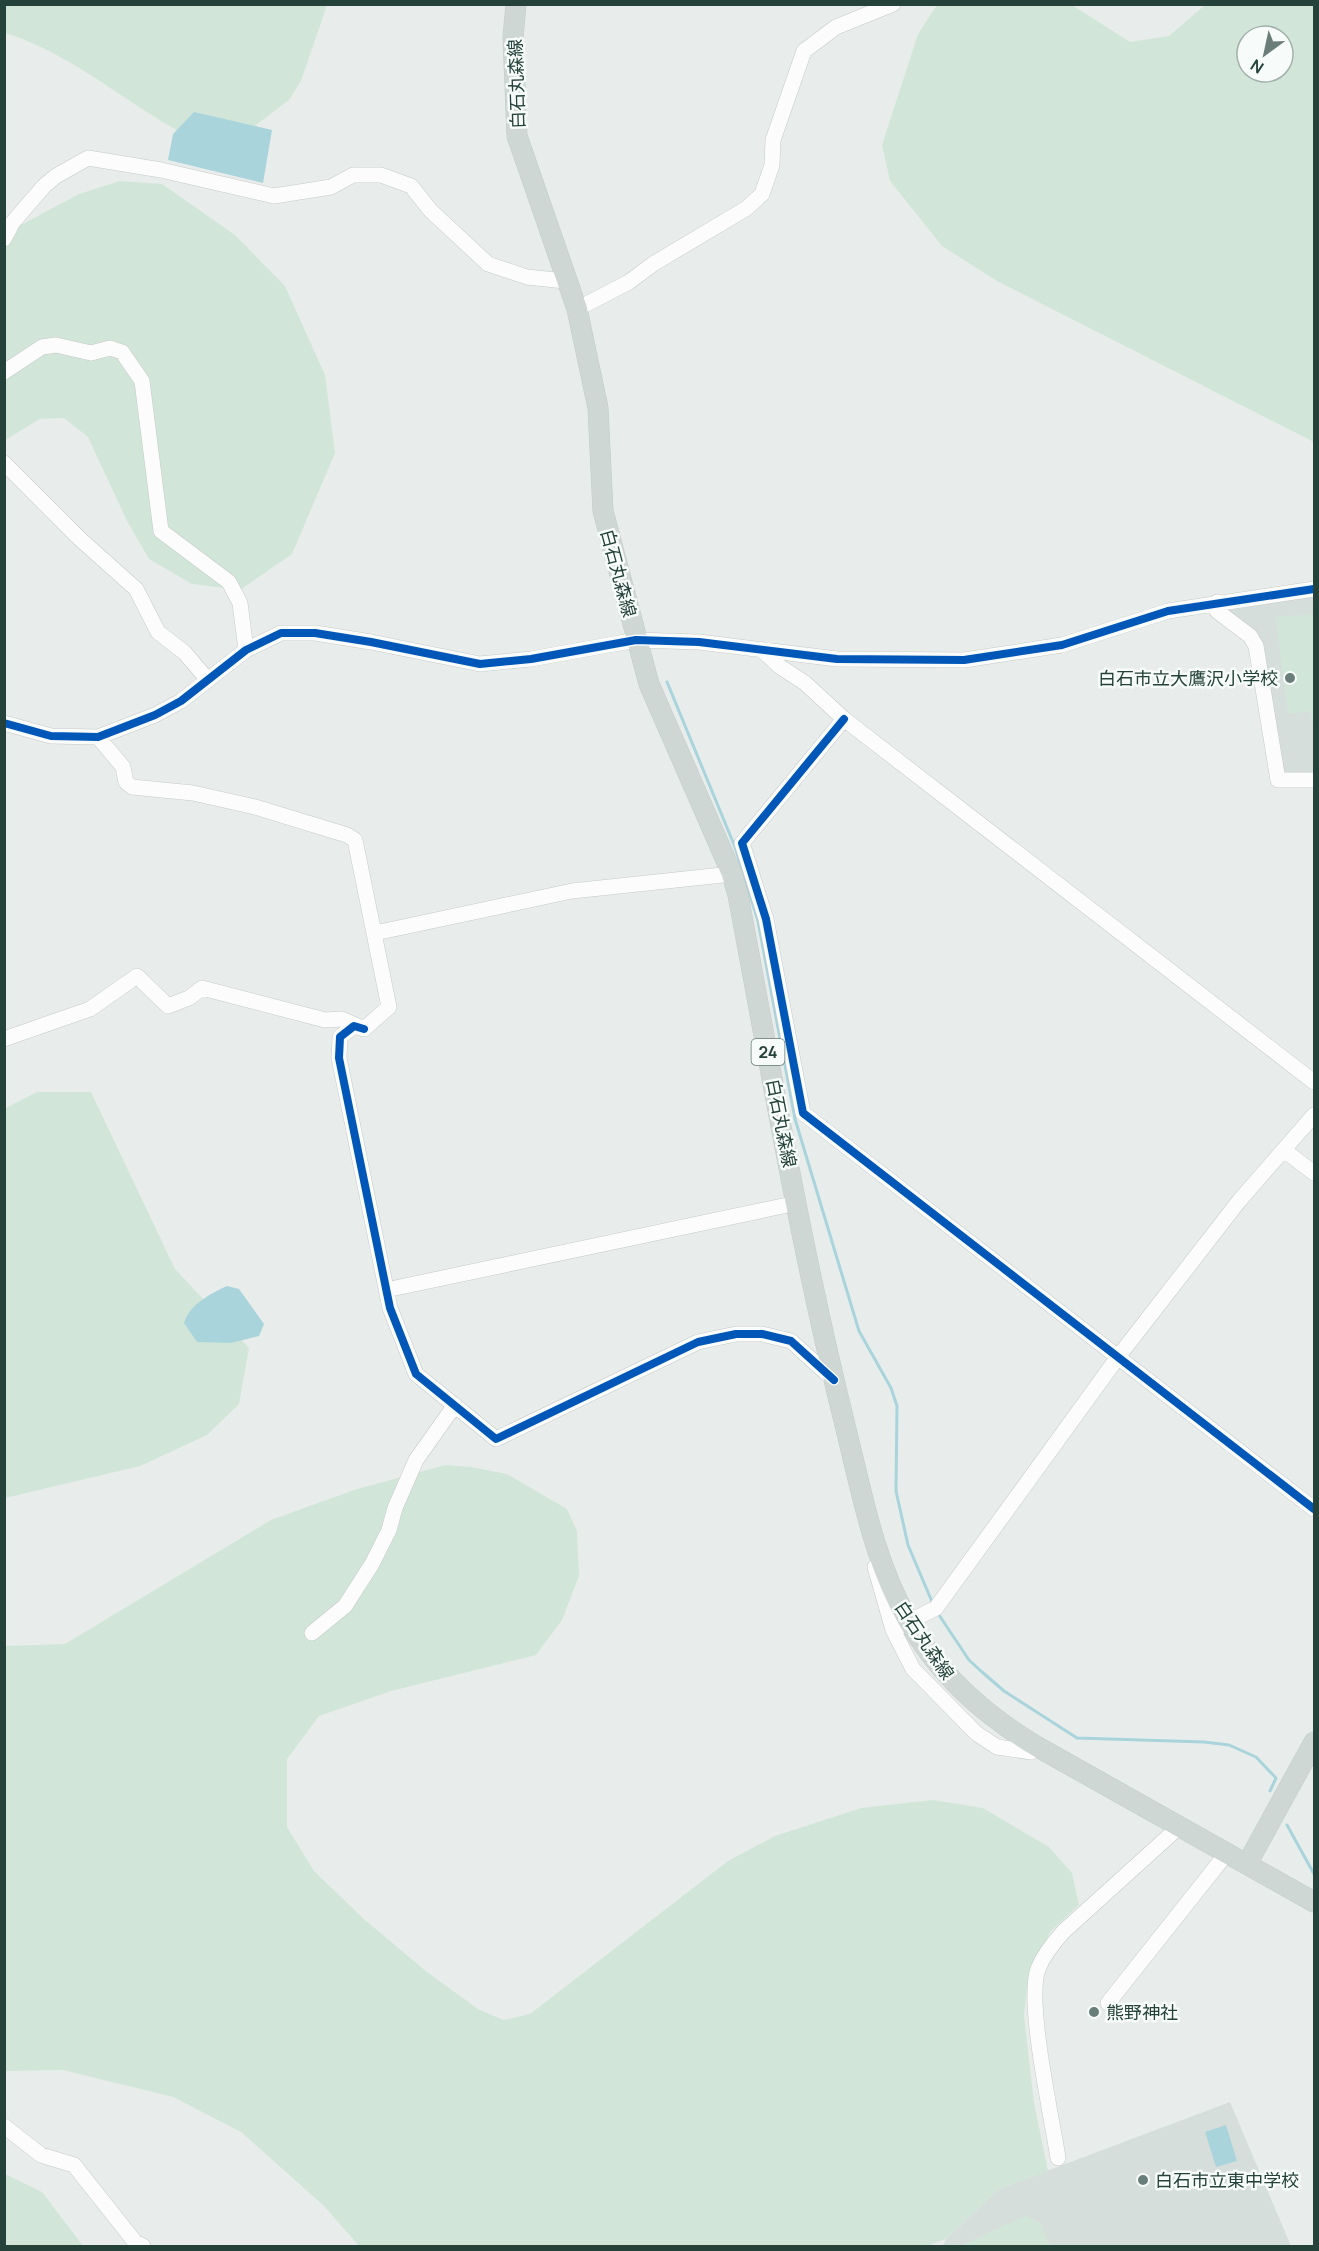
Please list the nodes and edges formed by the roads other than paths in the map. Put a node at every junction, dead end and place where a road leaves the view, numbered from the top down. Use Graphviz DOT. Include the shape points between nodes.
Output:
graph roads {
  1 [pos="516,4"];
  2 [pos="893,4"];
  3 [pos="9,221"];
  4 [pos="4,239"];
  5 [pos="565,281"];
  6 [pos="576,309"];
  7 [pos="4,372"];
  8 [pos="4,463"];
  9 [pos="1314,589"];
  10 [pos="1217,603"];
  11 [pos="636,640"];
  12 [pos="761,649"];
  13 [pos="246,650"];
  14 [pos="207,679"];
  15 [pos="844,719"];
  16 [pos="4,723"];
  17 [pos="98,737"];
  18 [pos="1314,780"];
  19 [pos="732,874"];
  20 [pos="375,933"];
  21 [pos="364,1029"];
  22 [pos="4,1039"];
  23 [pos="1314,1082"];
  24 [pos="1314,1115"];
  25 [pos="1285,1151"];
  26 [pos="1314,1173"];
  27 [pos="797,1203"];
  28 [pos="386,1290"];
  29 [pos="1118,1357"];
  30 [pos="834,1380"];
  31 [pos="455,1405"];
  32 [pos="1314,1509"];
  33 [pos="901,1626"];
  34 [pos="312,1632"];
  35 [pos="1314,1742"];
  36 [pos="1179,1827"];
  37 [pos="1227,1853"];
  38 [pos="1246,1864"];
  39 [pos="1314,1902"];
  40 [pos="1108,2003"];
  41 [pos="4,2126"];
  42 [pos="1058,2158"];
  43 [pos="143,2247"];
  1 -- 5 [label="main road, 白石丸森線 / 24" via="513,37 517,136"];
  2 -- 6 [label="street" via="836,27 804,51 773,140 772,165 762,194 747,208 629,282"];
  3 -- 4 [label="street"];
  3 -- 5 [label="street" via="56,176 88,158 274,196 331,187 353,175 381,175 411,186 431,211 488,264 528,277"];
  5 -- 6 [label="main road, 白石丸森線 / 24"];
  6 -- 11 [label="main road, 白石丸森線 / 24" via="598,408 603,511"];
  7 -- 13 [label="street" via="42,347 56,345 91,352 111,348 122,352 142,381 160,531 229,582 240,603"];
  8 -- 14 [label="street" via="136,589 158,632 186,653"];
  9 -- 10 [label="street"];
  10 -- 12 [label="street" via="1168,611 1062,645 964,660 837,659"];
  10 -- 18 [label="street" via="1217,611 1250,636 1256,646 1278,780"];
  11 -- 12 [label="street"];
  11 -- 13 [label="street" via="480,664 315,633 281,633"];
  11 -- 19 [label="main road, 白石丸森線 / 24" via="649,684"];
  12 -- 15 [label="street" via="805,682"];
  13 -- 14 [label="street"];
  14 -- 17 [label="street" via="181,701 155,715"];
  15 -- 23 [label="street"];
  15 -- 29 [label="street" via="742,843 766,919 803,1113"];
  16 -- 17 [label="street" via="51,736"];
  17 -- 20 [label="street" via="123,766 126,782 132,787 193,793 255,807 352,838 357,844"];
  19 -- 20 [label="street" via="572,891"];
  19 -- 27 [label="main road, 白石丸森線 / 24"];
  20 -- 21 [label="street" via="389,1007"];
  21 -- 22 [label="street" via="342,1019 326,1020 201,988 189,998 168,1006 137,976 90,1009"];
  21 -- 28 [label="street" via="354,1026 340,1037 339,1058"];
  24 -- 25 [label="street"];
  25 -- 26 [label="street"];
  25 -- 29 [label="street" via="1239,1201"];
  27 -- 28 [label="street"];
  27 -- 30 [label="main road, 白石丸森線 / 24"];
  28 -- 31 [label="street" via="416,1374"];
  29 -- 32 [label="street"];
  29 -- 33 [label="street" via="932,1610"];
  30 -- 31 [label="street" via="790,1341 762,1334 736,1334 698,1342 496,1438"];
  30 -- 33 [label="main road, 白石丸森線 / 24"];
  31 -- 34 [label="street" via="416,1460 372,1564 345,1606"];
  33 -- 36 [label="main road, 白石丸森線 / 24" via="971,1700 1036,1746"];
  35 -- 38 [label="main road"];
  36 -- 37 [label="main road, 白石丸森線 / 24"];
  36 -- 42 [label="street" via="1064,1930 1050,1946 1038,1970 1035,2001"];
  37 -- 38 [label="main road, 白石丸森線 / 24"];
  37 -- 40 [label="street"];
  38 -- 39 [label="main road, 白石丸森線 / 24"];
  41 -- 43 [label="street" via="41,2155 74,2165"];
}
